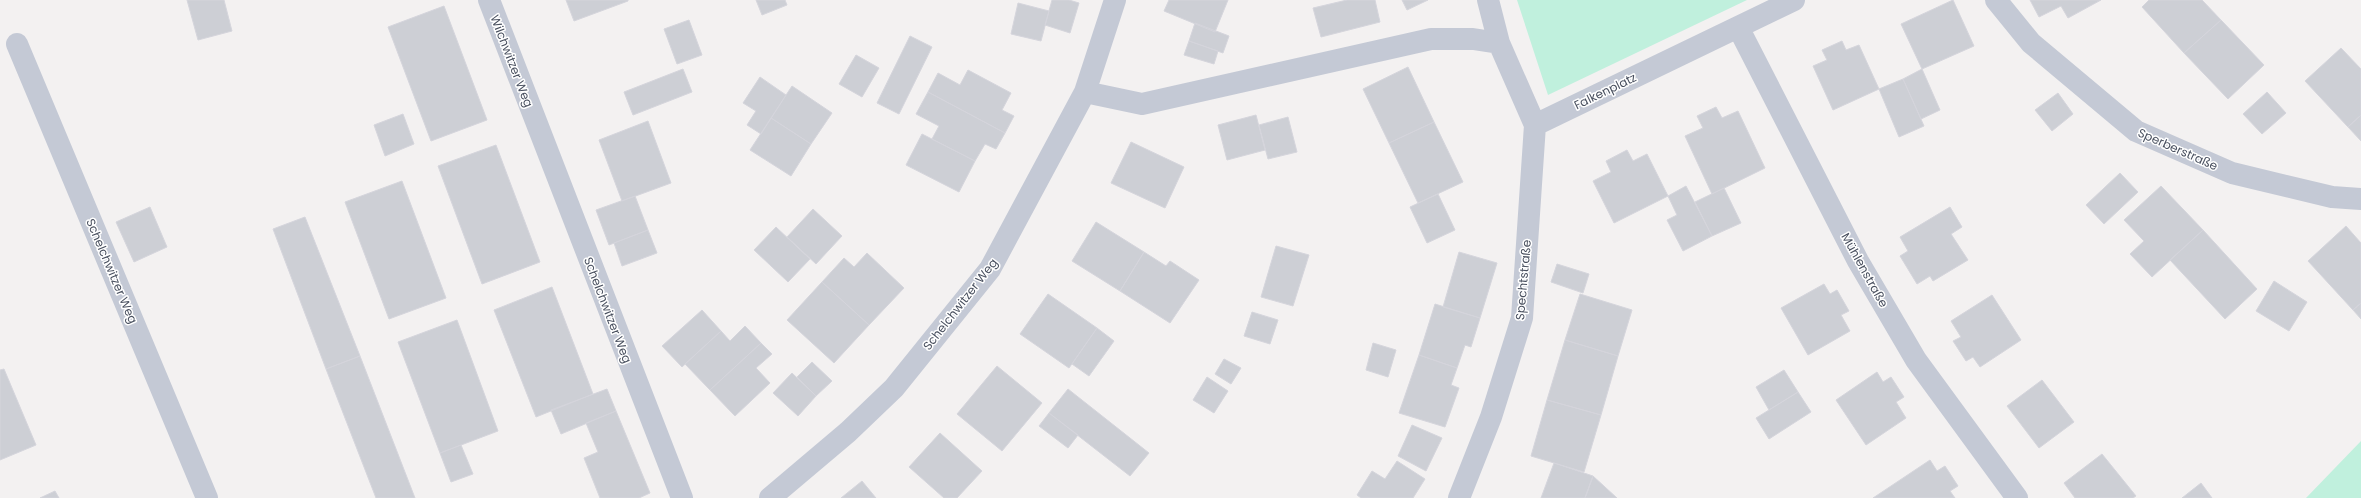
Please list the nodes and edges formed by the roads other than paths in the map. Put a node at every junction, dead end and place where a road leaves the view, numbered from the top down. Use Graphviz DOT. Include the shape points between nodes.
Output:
graph roads {
  1 [pos="489,0"];
  2 [pos="1115,0"];
  3 [pos="1488,0"];
  4 [pos="1794,0"];
  5 [pos="1996,0"];
  6 [pos="1738,27"];
  7 [pos="17,44"];
  8 [pos="1499,44"];
  9 [pos="1085,92"];
  10 [pos="535,121"];
  11 [pos="1535,125"];
  12 [pos="2361,199"];
  13 [pos="207,498"];
  14 [pos="682,498"];
  15 [pos="770,498"];
  16 [pos="1459,498"];
  17 [pos="2017,498"];
  1 -- 10 [label="street, Wilchwitzer Weg"];
  2 -- 9 [label="street, Schelchwitzer Weg"];
  3 -- 8 [label="street"];
  4 -- 6 [label="street, Falkenplatz"];
  5 -- 12 [label="street, Sperberstraße" via="2031,43 2136,131 2232,173 2332,197"];
  6 -- 11 [label="street, Falkenplatz"];
  6 -- 17 [label="street, Mühlenstraße" via="1858,261 1916,360"];
  7 -- 13 [label="street, Schelchwitzer Weg"];
  8 -- 9 [label="street" via="1473,39 1431,39 1142,104"];
  8 -- 11 [label="street"];
  9 -- 15 [label="street, Schelchwitzer Weg" via="990,269 894,388 848,432"];
  10 -- 14 [label="street, Schelchwitzer Weg"];
  11 -- 16 [label="street, Spechtstraße" via="1522,318 1491,417"];
}
